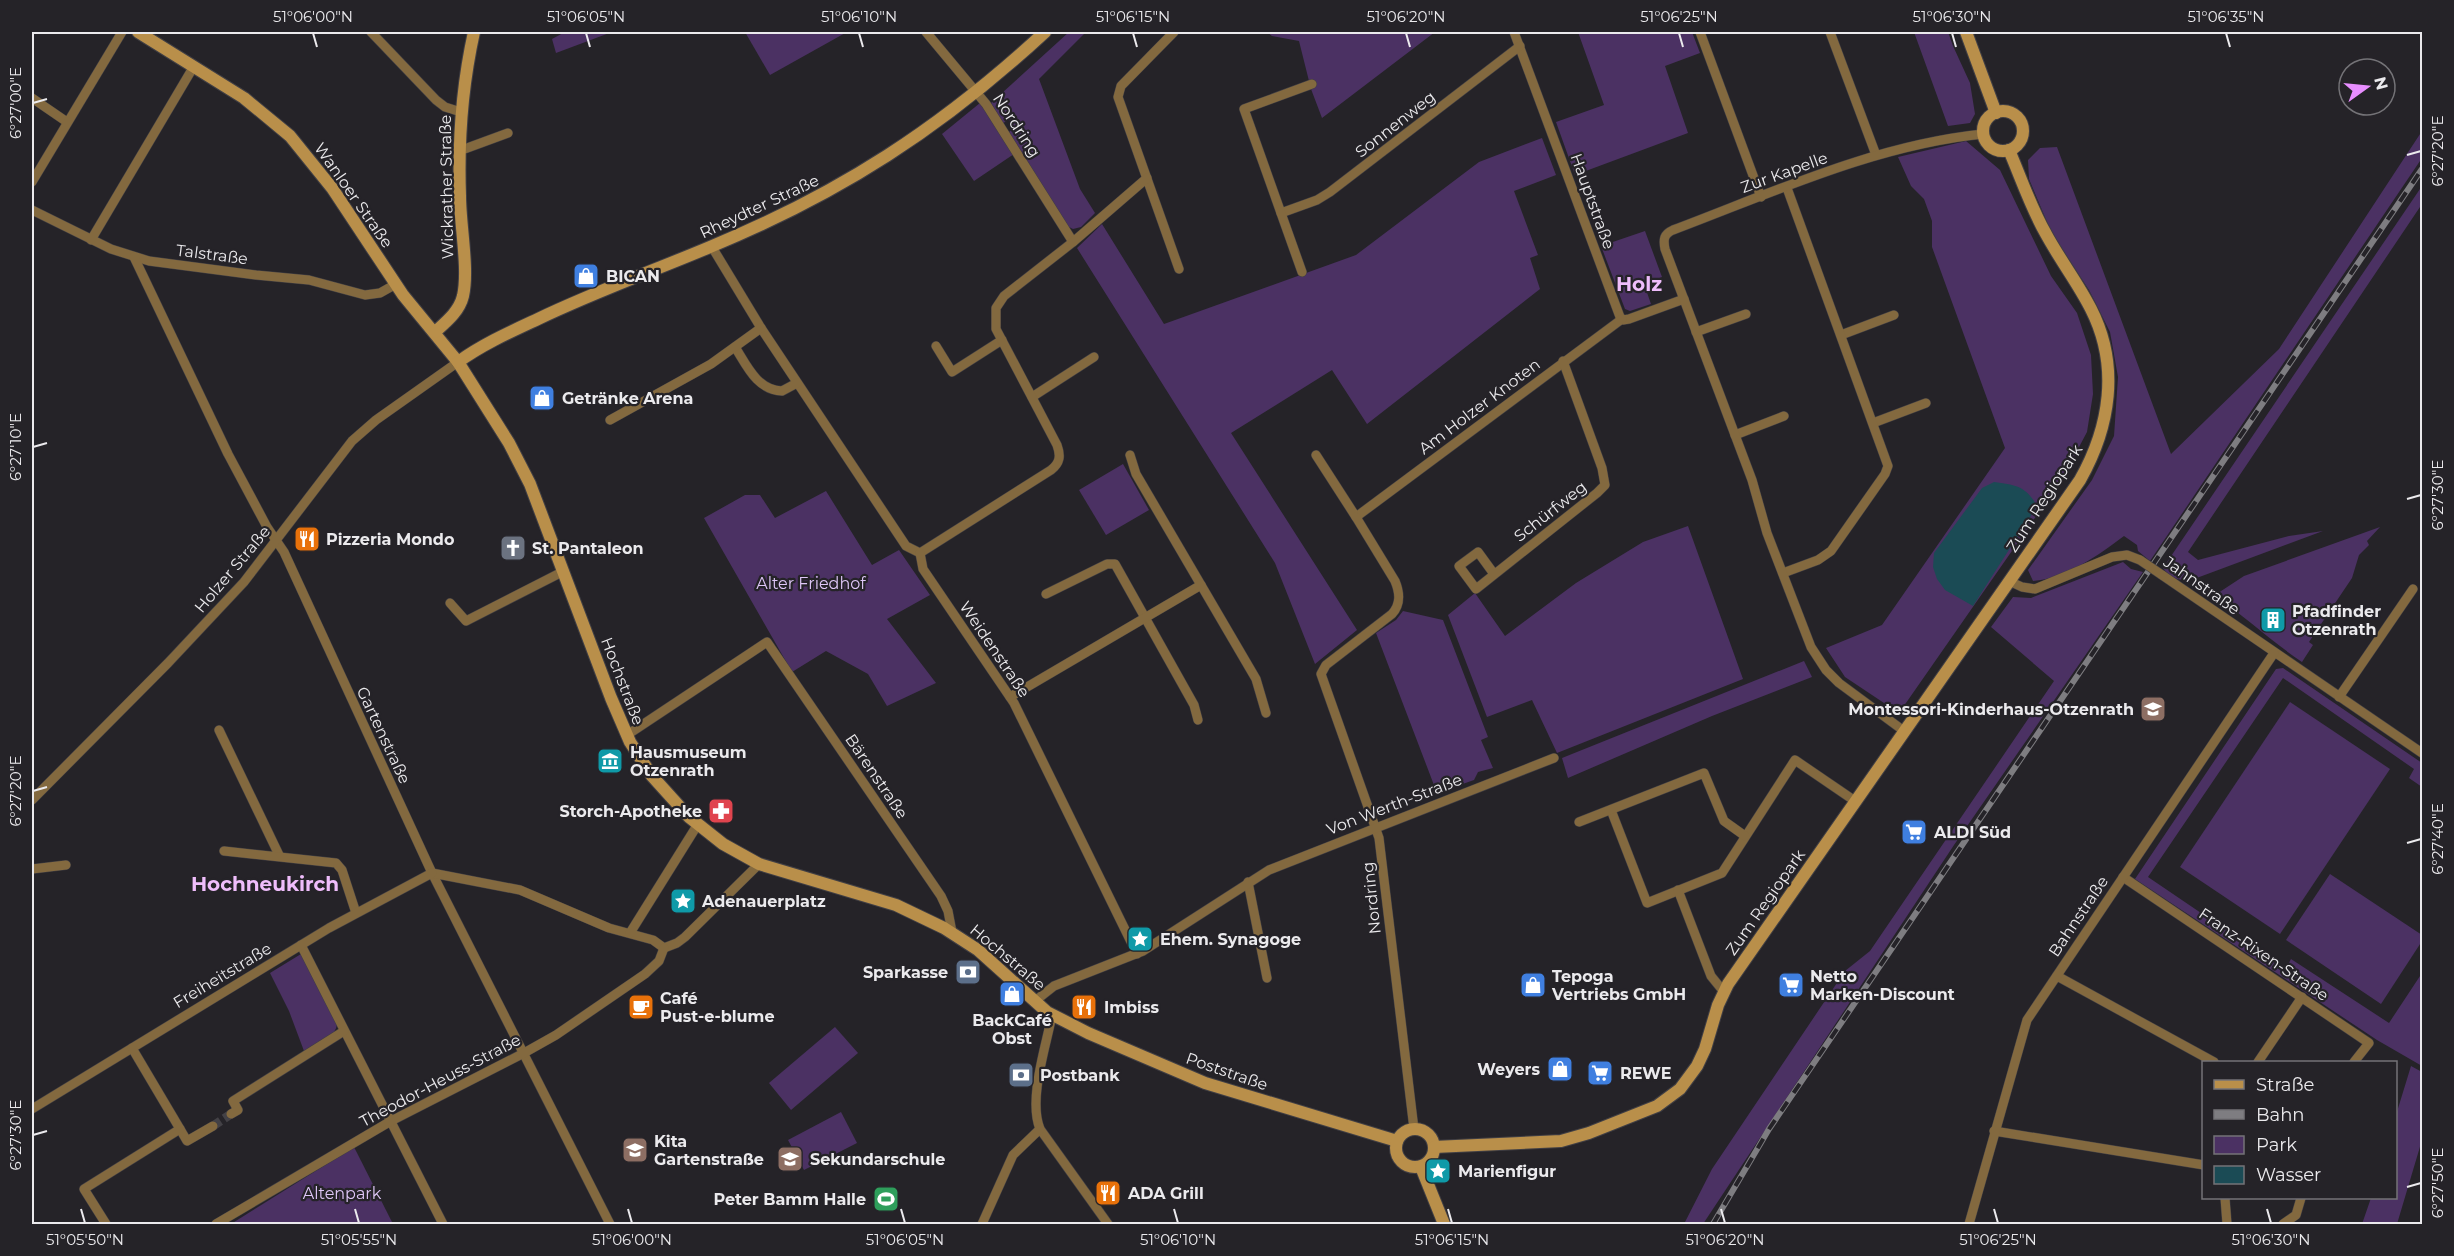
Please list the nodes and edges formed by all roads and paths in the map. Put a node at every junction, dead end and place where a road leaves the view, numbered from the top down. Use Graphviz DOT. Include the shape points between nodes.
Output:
graph roads {
  1 [pos="122,32"];
  2 [pos="138,32"];
  3 [pos="372,32"];
  4 [pos="474,32"];
  5 [pos="926,32"];
  6 [pos="1045,32"];
  7 [pos="1174,32"];
  8 [pos="1514,32"];
  9 [pos="1700,32"];
  10 [pos="1830,32"];
  11 [pos="1966,32"];
  12 [pos="1520,46"];
  13 [pos="194,66"];
  14 [pos="1312,84"];
  15 [pos="977,92"];
  16 [pos="32,98"];
  17 [pos="461,112"];
  18 [pos="1996,113"];
  19 [pos="67,122"];
  20 [pos="508,133"];
  21 [pos="1983,134"];
  22 [pos="2009,150"];
  23 [pos="459,151"];
  24 [pos="1876,155"];
  25 [pos="1147,178"];
  26 [pos="32,182"];
  27 [pos="1786,188"];
  28 [pos="1761,197"];
  29 [pos="32,210"];
  30 [pos="1281,213"];
  31 [pos="91,240"];
  32 [pos="1073,242"];
  33 [pos="712,247"];
  34 [pos="134,258"];
  35 [pos="1179,269"];
  36 [pos="1302,273"];
  37 [pos="396,284"];
  38 [pos="1684,299"];
  39 [pos="1746,314"];
  40 [pos="1894,315"];
  41 [pos="1622,319"];
  42 [pos="760,328"];
  43 [pos="435,332"];
  44 [pos="1696,332"];
  45 [pos="1840,334"];
  46 [pos="1002,340"];
  47 [pos="936,346"];
  48 [pos="735,347"];
  49 [pos="1094,357"];
  50 [pos="1563,361"];
  51 [pos="458,362"];
  52 [pos="797,383"];
  53 [pos="1032,397"];
  54 [pos="1926,403"];
  55 [pos="1784,417"];
  56 [pos="610,420"];
  57 [pos="1873,423"];
  58 [pos="1735,435"];
  59 [pos="1130,455"];
  60 [pos="1316,455"];
  61 [pos="1356,517"];
  62 [pos="275,542"];
  63 [pos="920,553"];
  64 [pos="564,571"];
  65 [pos="1783,573"];
  66 [pos="1494,574"];
  67 [pos="2009,581"];
  68 [pos="1201,585"];
  69 [pos="2413,588"];
  70 [pos="1046,594"];
  71 [pos="450,603"];
  72 [pos="1145,617"];
  73 [pos="2274,653"];
  74 [pos="1010,697"];
  75 [pos="2339,697"];
  76 [pos="1266,713"];
  77 [pos="1198,720"];
  78 [pos="219,730"];
  79 [pos="1904,731"];
  80 [pos="627,735"];
  81 [pos="2422,753"];
  82 [pos="1554,758"];
  83 [pos="32,800"];
  84 [pos="1855,801"];
  85 [pos="1611,810"];
  86 [pos="1579,822"];
  87 [pos="698,824"];
  88 [pos="1376,827"];
  89 [pos="1745,836"];
  90 [pos="224,851"];
  91 [pos="279,855"];
  92 [pos="759,864"];
  93 [pos="66,865"];
  94 [pos="32,869"];
  95 [pos="432,873"];
  96 [pos="2122,877"];
  97 [pos="1248,882"];
  98 [pos="1678,890"];
  99 [pos="356,913"];
  100 [pos="952,932"];
  101 [pos="630,933"];
  102 [pos="302,945"];
  103 [pos="664,948"];
  104 [pos="1137,954"];
  105 [pos="2056,976"];
  106 [pos="1268,978"];
  107 [pos="1724,992"];
  108 [pos="2302,997"];
  109 [pos="1035,1001"];
  110 [pos="1052,1015"];
  111 [pos="344,1031"];
  112 [pos="132,1048"];
  113 [pos="524,1053"];
  114 [pos="2212,1061"];
  115 [pos="2259,1061"];
  116 [pos="2355,1061"];
  117 [pos="32,1110"];
  118 [pos="231,1114"];
  119 [pos="391,1121"];
  120 [pos="213,1126"];
  121 [pos="180,1129"];
  122 [pos="1040,1129"];
  123 [pos="1414,1129"];
  124 [pos="1994,1131"];
  125 [pos="1397,1141"];
  126 [pos="1434,1148"];
  127 [pos="2202,1165"];
  128 [pos="1420,1167"];
  129 [pos="2225,1199"];
  130 [pos="2300,1199"];
  131 [pos="106,1224"];
  132 [pos="216,1224"];
  133 [pos="443,1224"];
  134 [pos="610,1224"];
  135 [pos="982,1224"];
  136 [pos="1108,1224"];
  137 [pos="1444,1224"];
  138 [pos="1969,1224"];
  139 [pos="2227,1224"];
  140 [pos="2283,1224"];
  1 -- 19 [label="street"];
  2 -- 13 [label="street, Wanloer Straße"];
  3 -- 17 [label="street" via="436,100"];
  4 -- 17 [label="street, Wickrather Straße"];
  5 -- 15 [label="street, Nordring"];
  6 -- 15 [label="street, Rheydter Straße"];
  7 -- 25 [label="street" via="1118,93"];
  8 -- 12 [label="street, Hauptstraße"];
  9 -- 28 [label="street"];
  10 -- 24 [label="street"];
  11 -- 18 [label="street"];
  12 -- 30 [label="street, Sonnenweg" via="1330,192"];
  12 -- 41 [label="street, Hauptstraße"];
  13 -- 31 [label="street"];
  13 -- 37 [label="street, Wanloer Straße" via="256,107 295,142 332,188"];
  14 -- 30 [label="street" via="1244,109"];
  15 -- 32 [label="street, Nordring"];
  15 -- 33 [label="street, Rheydter Straße" via="863,172"];
  16 -- 19 [label="street"];
  17 -- 23 [label="street, Wickrather Straße"];
  18 -- 21 [label="street" via="1987,120"];
  18 -- 22 [label="street" via="2012,114 2020,123 2022,136"];
  19 -- 26 [label="street"];
  20 -- 23 [label="street"];
  21 -- 22 [label="street" via="1990,147"];
  21 -- 24 [label="street, Zur Kapelle"];
  22 -- 67 [label="street, Zum Regiopark" via="2046,235 2094,315 2105,349 2109,385 2104,423 2088,465"];
  23 -- 43 [label="street, Wickrather Straße" via="465,288 458,309"];
  24 -- 27 [label="street, Zur Kapelle"];
  25 -- 32 [label="street"];
  25 -- 35 [label="street"];
  27 -- 28 [label="street, Zur Kapelle"];
  27 -- 45 [label="street"];
  28 -- 38 [label="street, Zur Kapelle" via="1666,234 1665,249"];
  29 -- 31 [label="street, Talstraße"];
  30 -- 36 [label="street"];
  31 -- 34 [label="street, Talstraße"];
  32 -- 46 [label="street" via="1001,300 994,321"];
  33 -- 42 [label="street, Weidenstraße"];
  33 -- 51 [label="street, Rheydter Straße" via="587,295 495,339"];
  34 -- 37 [label="street, Talstraße" via="309,280 365,295 380,293"];
  34 -- 62 [label="street, Gartenstraße"];
  37 -- 43 [label="street, Wanloer Straße"];
  38 -- 41 [label="street"];
  38 -- 44 [label="street"];
  39 -- 44 [label="street"];
  40 -- 45 [label="street"];
  41 -- 50 [label="street, Am Holzer Knoten"];
  42 -- 48 [label="street"];
  42 -- 52 [label="street, Weidenstraße"];
  43 -- 51 [label="street, Wanloer Straße"];
  44 -- 58 [label="street"];
  45 -- 57 [label="street"];
  46 -- 47 [label="street" via="952,372"];
  46 -- 53 [label="street"];
  48 -- 52 [label="street" via="754,377 766,387 782,391"];
  48 -- 56 [label="street"];
  49 -- 53 [label="street"];
  50 -- 61 [label="street, Am Holzer Knoten"];
  50 -- 66 [label="street, Schürfweg" via="1605,485"];
  51 -- 62 [label="street, Holzer Straße" via="356,436"];
  51 -- 64 [label="street, Hochstraße" via="519,460"];
  52 -- 63 [label="street, Weidenstraße" via="906,546"];
  53 -- 63 [label="street" via="1058,449 1056,466"];
  54 -- 57 [label="street"];
  55 -- 58 [label="street"];
  57 -- 65 [label="street" via="1888,462 1886,472 1829,553"];
  58 -- 65 [label="street"];
  59 -- 68 [label="street" via="1136,474"];
  60 -- 61 [label="street"];
  61 -- 88 [label="street, Nordring" via="1395,581 1399,599 1392,614 1321,672"];
  62 -- 83 [label="street, Holzer Straße" via="216,612"];
  62 -- 95 [label="street, Gartenstraße" via="284,552"];
  63 -- 74 [label="street, Weidenstraße" via="922,569"];
  64 -- 71 [label="street" via="466,621"];
  64 -- 80 [label="street, Hochstraße"];
  65 -- 79 [label="street" via="1807,639 1826,670 1851,694"];
  67 -- 73 [label="street, Jahnstraße, bridge" via="2035,589 2112,557 2127,555 2140,560"];
  67 -- 79 [label="street, Zum Regiopark"];
  68 -- 72 [label="street"];
  68 -- 76 [label="street" via="1255,676"];
  69 -- 75 [label="street"];
  70 -- 72 [label="street" via="1113,563"];
  72 -- 74 [label="street"];
  72 -- 77 [label="street" via="1194,705"];
  73 -- 75 [label="street, Jahnstraße"];
  73 -- 96 [label="street, Bahnstraße"];
  74 -- 104 [label="street, Weidenstraße"];
  75 -- 81 [label="street, Jahnstraße"];
  78 -- 91 [label="street"];
  79 -- 84 [label="street, Zum Regiopark"];
  80 -- 87 [label="street, Hochstraße" via="652,776"];
  80 -- 100 [label="street, Bärenstraße" via="767,642 941,896"];
  82 -- 88 [label="street, Von Werth-Straße"];
  84 -- 89 [label="street" via="1795,760"];
  84 -- 107 [label="street, Zum Regiopark"];
  85 -- 86 [label="street"];
  85 -- 89 [label="street" via="1704,773 1724,821"];
  85 -- 98 [label="street" via="1647,903"];
  87 -- 92 [label="street, Hochstraße" via="723,844"];
  87 -- 101 [label="street"];
  88 -- 97 [label="street, Von Werth-Straße"];
  88 -- 123 [label="street, Nordring"];
  89 -- 98 [label="street" via="1722,873"];
  90 -- 91 [label="street"];
  91 -- 99 [label="street" via="338,864"];
  92 -- 100 [label="street, Hochstraße" via="896,906"];
  92 -- 103 [label="street" via="685,937"];
  93 -- 94 [label="street"];
  95 -- 99 [label="street, Freiheitstraße"];
  95 -- 101 [label="street" via="520,890"];
  95 -- 113 [label="street, Gartenstraße"];
  96 -- 105 [label="street, Bahnstraße"];
  96 -- 108 [label="street, Franz-Rixen-Straße"];
  97 -- 104 [label="street, Von Werth-Straße"];
  97 -- 106 [label="street"];
  98 -- 107 [label="street, Zum Regiopark" via="1711,975"];
  99 -- 102 [label="street, Freiheitstraße"];
  100 -- 109 [label="street, Hochstraße"];
  101 -- 103 [label="street"];
  102 -- 111 [label="street"];
  102 -- 112 [label="street, Freiheitstraße"];
  103 -- 113 [label="street, Theodor-Heuss-Straße" via="659,962 634,982"];
  104 -- 109 [label="street, Von Werth-Straße" via="1054,986"];
  105 -- 114 [label="street"];
  105 -- 124 [label="street, Bahnstraße" via="2025,1026"];
  107 -- 126 [label="street, Zum Regiopark" via="1697,1066 1680,1089 1657,1106 1561,1141"];
  108 -- 115 [label="street"];
  108 -- 116 [label="street, Franz-Rixen-Straße" via="2369,1043"];
  109 -- 110 [label="street, Hochstraße"];
  110 -- 122 [label="street" via="1035,1101"];
  110 -- 125 [label="street, Poststraße" via="1190,1078"];
  111 -- 118 [label="street" via="233,1101 238,1110"];
  111 -- 119 [label="street"];
  112 -- 117 [label="street, Freiheitstraße"];
  112 -- 121 [label="street"];
  113 -- 119 [label="street, Theodor-Heuss-Straße"];
  113 -- 134 [label="street, Gartenstraße"];
  119 -- 132 [label="street, Theodor-Heuss-Straße"];
  119 -- 133 [label="street"];
  120 -- 121 [label="street" via="187,1141"];
  121 -- 131 [label="street" via="84,1189"];
  122 -- 135 [label="street" via="1013,1155"];
  122 -- 136 [label="street"];
  123 -- 125 [label="street"];
  123 -- 126 [label="street" via="1426,1133"];
  124 -- 127 [label="street"];
  124 -- 138 [label="street, Bahnstraße"];
  125 -- 128 [label="street" via="1396,1152 1402,1162"];
  126 -- 128 [label="street" via="1432,1157"];
  128 -- 137 [label="street"];
  129 -- 139 [label="street"];
  130 -- 140 [label="street" via="2296,1215"];
}
